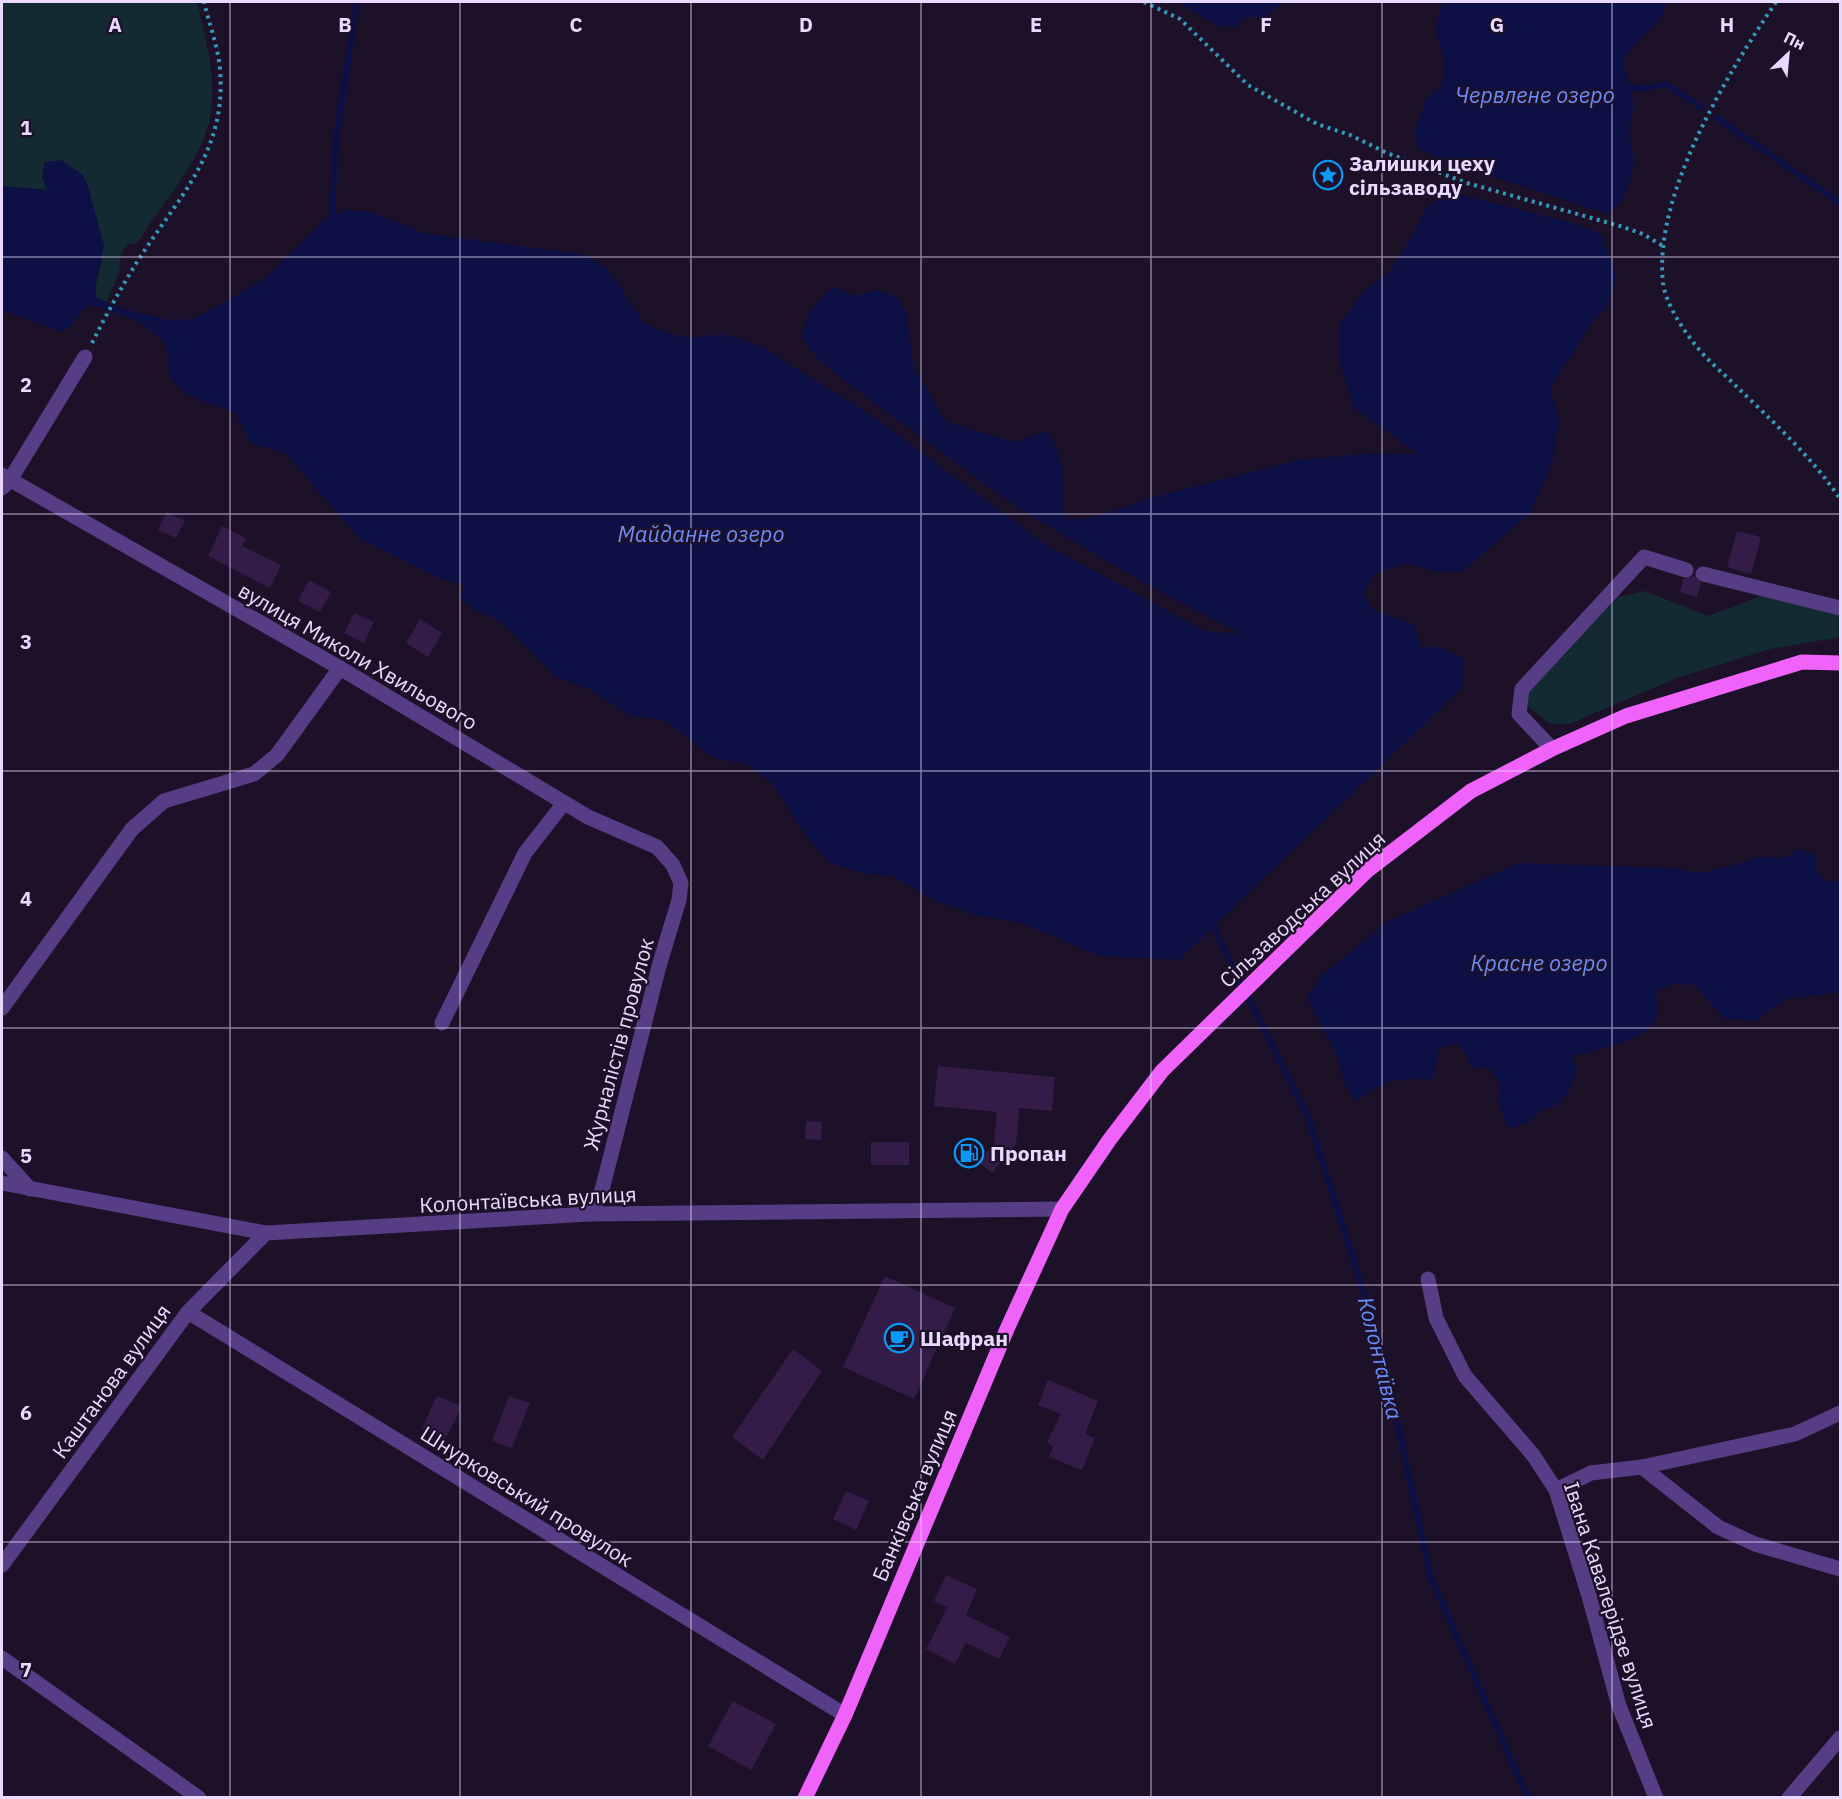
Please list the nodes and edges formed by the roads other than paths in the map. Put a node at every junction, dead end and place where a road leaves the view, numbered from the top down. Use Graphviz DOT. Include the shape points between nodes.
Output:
graph roads {
  1 [pos="85,357"];
  2 [pos="4,481"];
  3 [pos="1686,570"];
  4 [pos="1703,574"];
  5 [pos="1840,608"];
  6 [pos="1840,663"];
  7 [pos="340,669"];
  8 [pos="1552,749"];
  9 [pos="564,803"];
  10 [pos="681,883"];
  11 [pos="2,1008"];
  12 [pos="442,1023"];
  13 [pos="2,1158"];
  14 [pos="2,1184"];
  15 [pos="30,1188"];
  16 [pos="1062,1209"];
  17 [pos="590,1214"];
  18 [pos="266,1233"];
  19 [pos="1428,1279"];
  20 [pos="188,1312"];
  21 [pos="1840,1413"];
  22 [pos="1642,1467"];
  23 [pos="1556,1490"];
  24 [pos="2,1565"];
  25 [pos="1840,1569"];
  26 [pos="2,1658"];
  27 [pos="845,1715"];
  28 [pos="1840,1738"];
  29 [pos="199,1797"];
  30 [pos="805,1797"];
  31 [pos="1656,1797"];
  32 [pos="1789,1797"];
  1 -- 2 [label="street"];
  2 -- 7 [label="street, вулиця Миколи Хвильового"];
  3 -- 8 [label="street" via="1644,557 1522,689 1519,714"];
  4 -- 5 [label="street"];
  6 -- 8 [label="main road, Сільзаводська вулиця" via="1802,662 1695,693 1626,716"];
  7 -- 9 [label="street, вулиця Миколи Хвильового"];
  7 -- 11 [label="street" via="266,766 254,774 164,801 132,829"];
  8 -- 16 [label="main road, Сільзаводська вулиця" via="1471,791 1368,870 1162,1071"];
  9 -- 10 [label="street, вулиця Миколи Хвильового" via="657,847 673,865"];
  9 -- 12 [label="street" via="525,853"];
  10 -- 17 [label="street, Журналістів провулок" via="602,1190"];
  13 -- 15 [label="street"];
  14 -- 15 [label="street, Колонтаївська вулиця"];
  15 -- 18 [label="street, Колонтаївська вулиця"];
  16 -- 17 [label="street, Колонтаївська вулиця"];
  16 -- 27 [label="main road, Банківська вулиця" via="1006,1329"];
  17 -- 18 [label="street, Колонтаївська вулиця"];
  18 -- 20 [label="street, Каштанова вулиця"];
  19 -- 23 [label="street, Івана Кавалерідзе вулиця" via="1436,1318 1465,1376 1533,1455"];
  20 -- 24 [label="street, Каштанова вулиця"];
  20 -- 27 [label="street, Шнурковський провулок"];
  21 -- 22 [label="street" via="1795,1434"];
  22 -- 23 [label="street" via="1591,1473"];
  22 -- 25 [label="street" via="1718,1527 1755,1544"];
  23 -- 31 [label="street, Івана Кавалерідзе вулиця" via="1619,1706"];
  26 -- 29 [label="street"];
  27 -- 30 [label="main road, Банківська вулиця"];
  28 -- 32 [label="street"];
}
